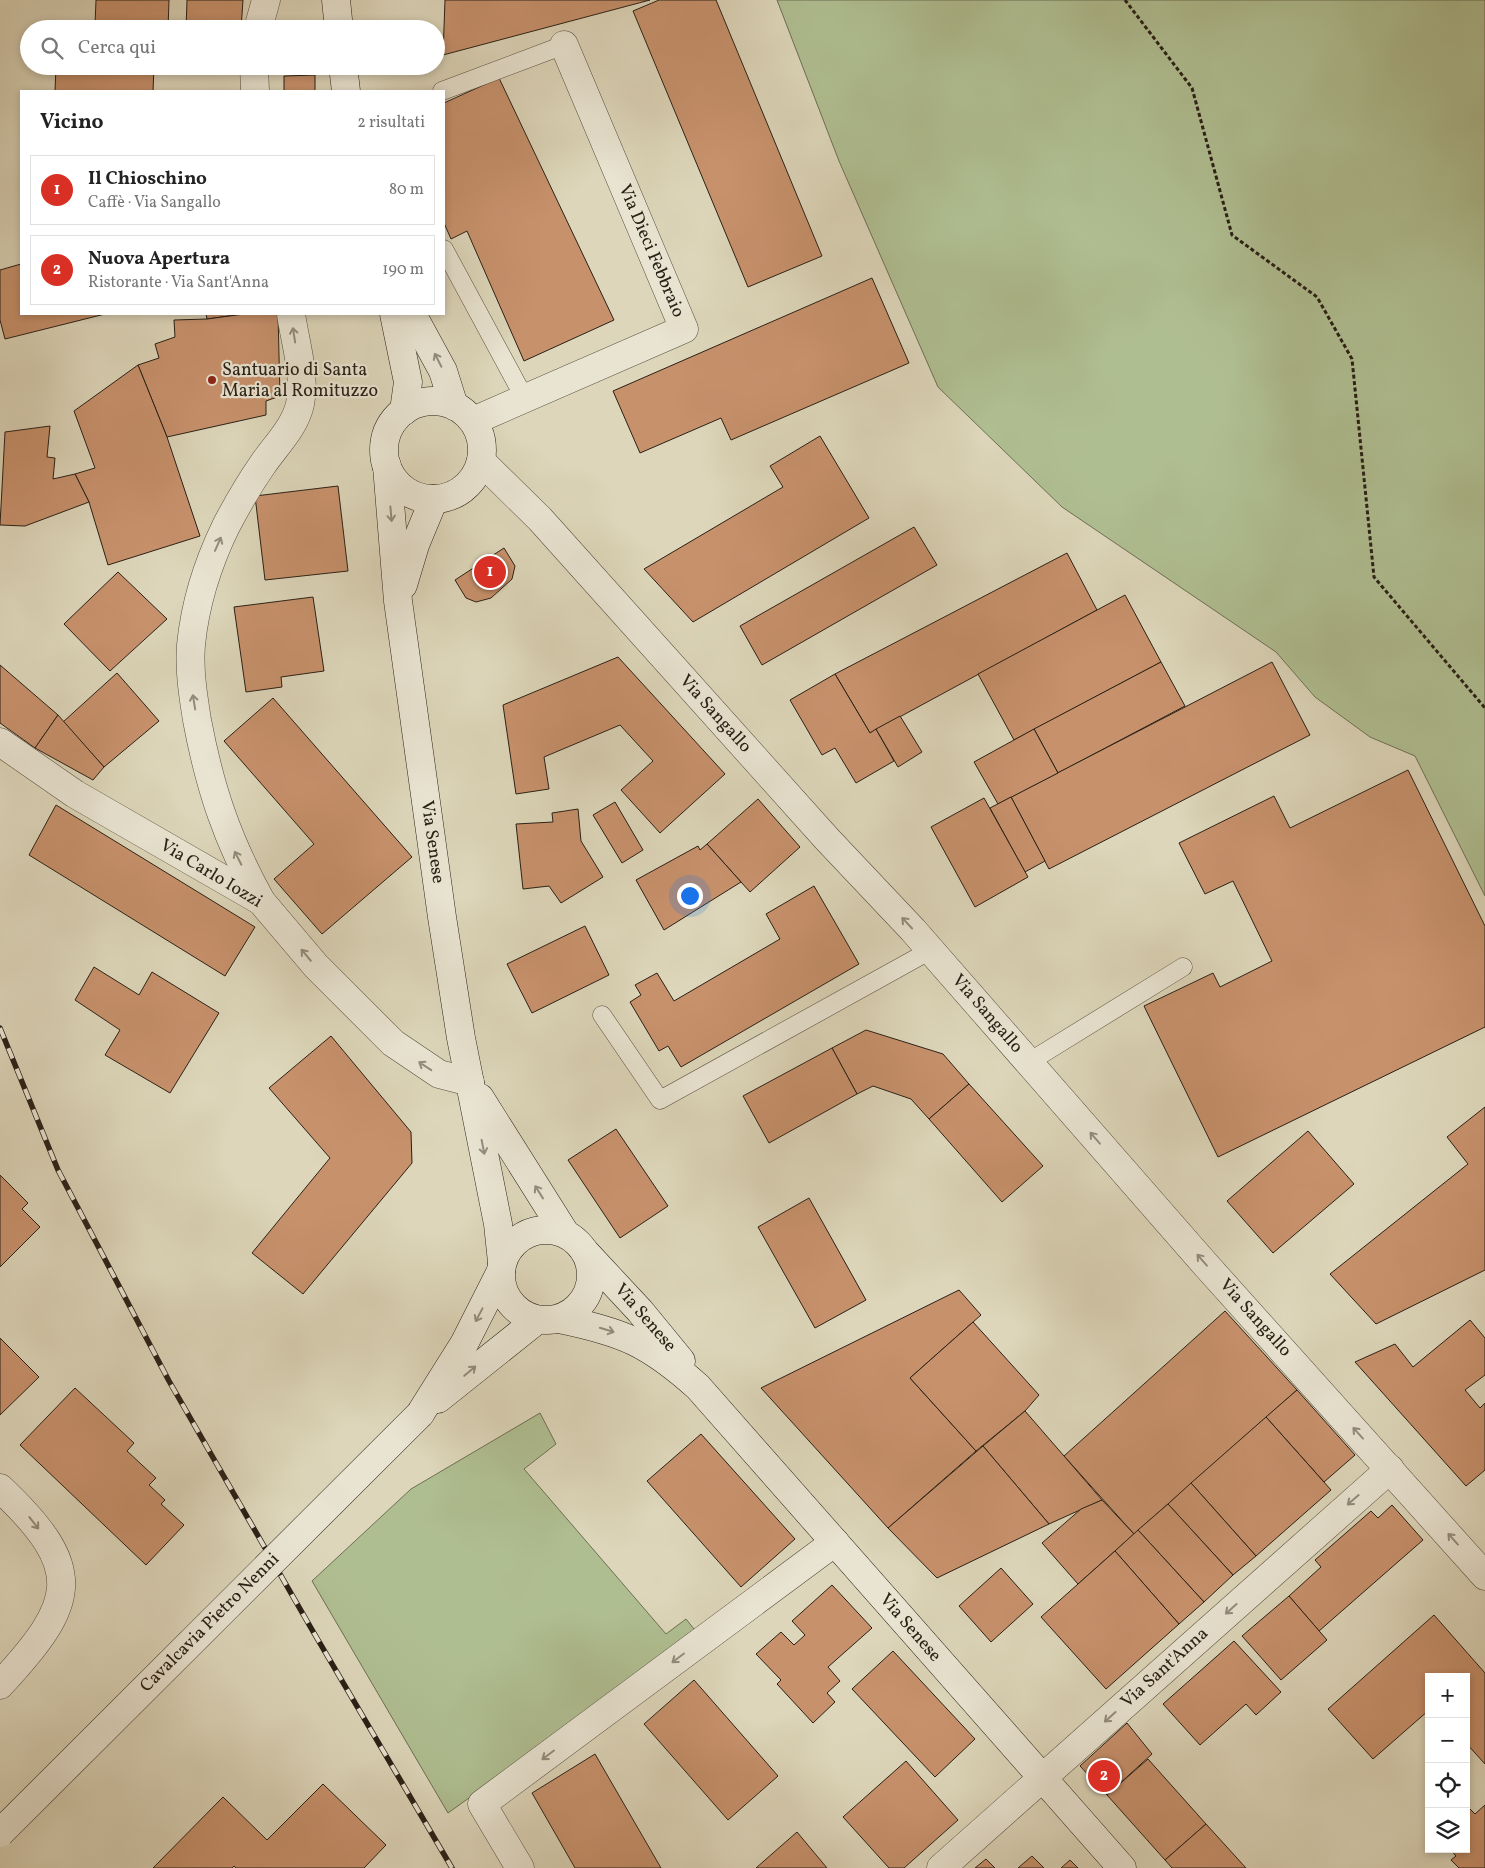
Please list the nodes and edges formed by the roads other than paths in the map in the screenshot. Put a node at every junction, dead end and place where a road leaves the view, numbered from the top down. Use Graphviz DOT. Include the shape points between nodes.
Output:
graph roads {
  1 [pos="266,0"];
  2 [pos="336,0"];
  3 [pos="260,20"];
  4 [pos="338,20"];
  5 [pos="564,45"];
  6 [pos="254,75"];
  7 [pos="344,75"];
  8 [pos="255,90"];
  9 [pos="346,90"];
  10 [pos="445,90"];
  11 [pos="445,251"];
  12 [pos="291,315"];
  13 [pos="394,315"];
  14 [pos="413,315"];
  15 [pos="525,398"];
  16 [pos="404,411"];
  17 [pos="464,414"];
  18 [pos="481,461"];
  19 [pos="387,466"];
  20 [pos="434,499"];
  21 [pos="398,601"];
  22 [pos="0,742"];
  23 [pos="261,901"];
  24 [pos="931,950"];
  25 [pos="1183,967"];
  26 [pos="602,1015"];
  27 [pos="1029,1062"];
  28 [pos="470,1082"];
  29 [pos="565,1233"];
  30 [pos="586,1253"];
  31 [pos="502,1266"];
  32 [pos="548,1319"];
  33 [pos="698,1387"];
  34 [pos="420,1414"];
  35 [pos="1390,1469"];
  36 [pos="0,1488"];
  37 [pos="834,1542"];
  38 [pos="1485,1576"];
  39 [pos="0,1685"];
  40 [pos="1042,1778"];
  41 [pos="0,1833"];
  42 [pos="520,1868"];
  43 [pos="941,1868"];
  44 [pos="1122,1868"];
  1 -- 3 [label="street"];
  2 -- 4 [label="street"];
  5 -- 10 [label="lane"];
  5 -- 15 [label="street, Via Dieci Febbraio" via="684,329"];
  6 -- 8 [label="street"];
  7 -- 9 [label="street"];
  11 -- 15 [label="lane"];
  23 -- 12 [label="street, one-way" via="233,847 210,780 194,701 191,646 196,611 212,557 240,499 294,422 300,404 302,387"];
  13 -- 16 [label="street" via="408,382"];
  17 -- 14 [label="street, one-way"];
  15 -- 17 [label="street, Via Dieci Febbraio"];
  16 -- 17 [label="street, Via Senese" via="429,401 442,402"];
  16 -- 19 [label="street, Via Senese" via="386,436"];
  17 -- 18 [label="street" via="482,447"];
  18 -- 20 [label="street" via="463,488 450,496"];
  24 -- 18 [label="street, Via Sangallo, one-way" via="545,524"];
  19 -- 20 [label="street" via="394,480 405,490 419,497"];
  19 -- 21 [label="street, Via Senese, one-way"];
  20 -- 21 [label="street, Via Senese"];
  21 -- 28 [label="street, Via Senese" via="450,969"];
  22 -- 23 [label="street, Via Carlo Iozzi" via="75,794"];
  28 -- 23 [label="street, Via Carlo Iozzi, one-way" via="439,1074 393,1043 316,966"];
  24 -- 26 [label="lane" via="660,1100"];
  24 -- 27 [label="street, Via Sangallo"];
  25 -- 27 [label="lane"];
  35 -- 27 [label="street, Via Sangallo, one-way"];
  29 -- 28 [label="street, Via Senese, one-way"];
  28 -- 31 [label="street, Via Senese, one-way" via="498,1224"];
  29 -- 30 [label="street" via="578,1241"];
  29 -- 31 [label="street" via="550,1229 520,1237 510,1248"];
  30 -- 32 [label="street" via="592,1272 582,1304 572,1313"];
  30 -- 33 [label="street, Via Senese" via="660,1334"];
  31 -- 32 [label="street" via="506,1297 525,1315"];
  31 -- 34 [label="street, Cavalcavia Pietro Nenni, one-way" via="464,1344"];
  32 -- 33 [label="street, Via Senese, one-way" via="600,1328 630,1338 667,1361"];
  34 -- 32 [label="street, Cavalcavia Pietro Nenni, one-way"];
  33 -- 37 [label="street, Via Senese"];
  34 -- 41 [label="street, Cavalcavia Pietro Nenni, bridge"];
  38 -- 35 [label="street, Via Sangallo, one-way"];
  35 -- 40 [label="street, Via Sant'Anna, one-way"];
  36 -- 39 [label="street, one-way" via="47,1541 57,1562 62,1595 47,1630"];
  37 -- 40 [label="street, Via Senese"];
  37 -- 42 [label="street, one-way" via="482,1804"];
  40 -- 43 [label="street, Via Sant'Anna"];
  40 -- 44 [label="street, Via Senese"];
}
